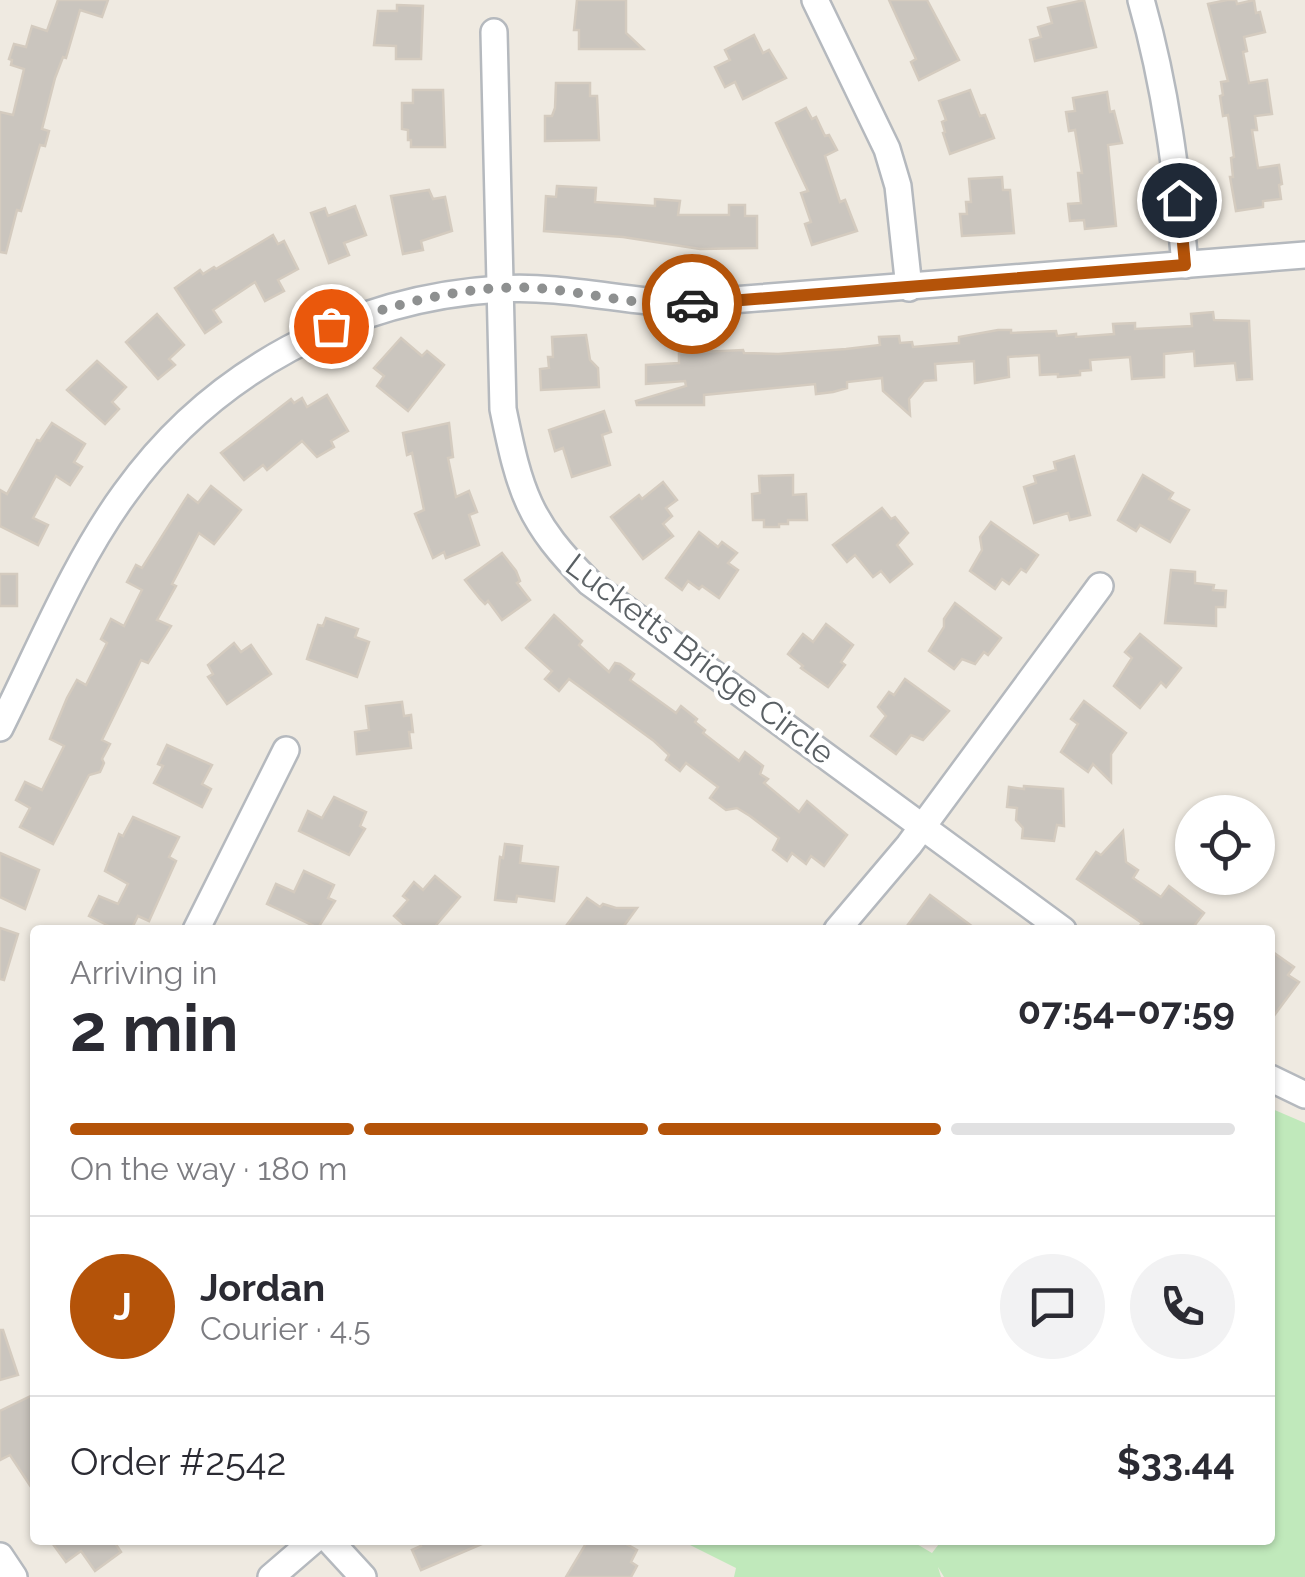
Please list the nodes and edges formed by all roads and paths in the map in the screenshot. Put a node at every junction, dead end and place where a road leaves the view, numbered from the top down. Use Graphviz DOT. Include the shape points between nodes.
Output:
graph roads {
  1 [pos="815,0"];
  2 [pos="1141,0"];
  3 [pos="494,32"];
  4 [pos="1305,256"];
  5 [pos="1185,265"];
  6 [pos="909,288"];
  7 [pos="498,289"];
  8 [pos="1100,586"];
  9 [pos="3,714"];
  10 [pos="286,750"];
  11 [pos="922,826"];
  12 [pos="198,925"];
  13 [pos="842,925"];
  14 [pos="1056,925"];
  15 [pos="1275,1080"];
  16 [pos="1305,1095"];
  17 [pos="308,1545"];
  18 [pos="334,1545"];
  19 [pos="0,1556"];
  20 [pos="14,1577"];
  21 [pos="272,1577"];
  22 [pos="363,1577"];
  1 -- 6 [label="street" via="886,149 898,186"];
  2 -- 5 [label="street" via="1164,92"];
  3 -- 7 [label="street, Lucketts Bridge Circle"];
  4 -- 5 [label="street"];
  5 -- 6 [label="street"];
  6 -- 7 [label="street" via="681,304"];
  7 -- 9 [label="street" via="435,296 331,326 253,369 198,412 154,456 97,536"];
  7 -- 11 [label="street, Lucketts Bridge Circle" via="502,408 537,524 590,583"];
  8 -- 11 [label="street"];
  10 -- 12 [label="street"];
  11 -- 13 [label="street"];
  11 -- 14 [label="street, Lucketts Bridge Circle"];
  15 -- 16 [label="street"];
  17 -- 21 [label="street"];
  18 -- 22 [label="street"];
  19 -- 20 [label="street"];
}
